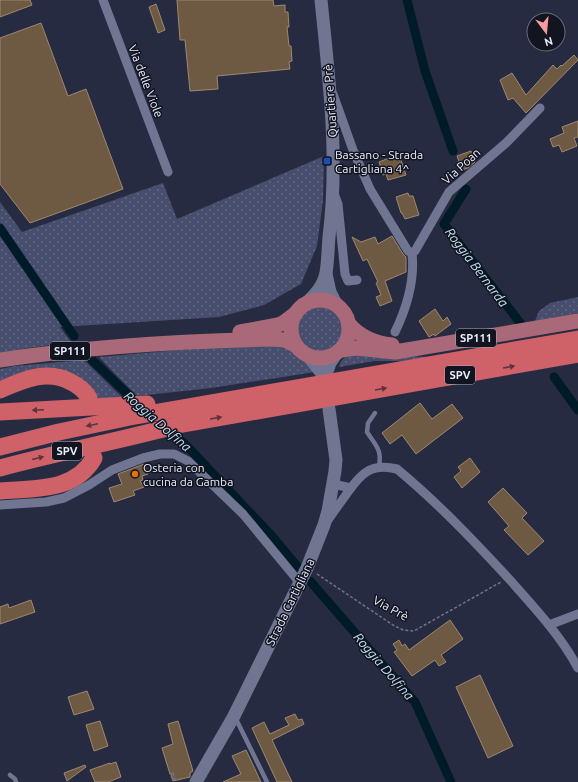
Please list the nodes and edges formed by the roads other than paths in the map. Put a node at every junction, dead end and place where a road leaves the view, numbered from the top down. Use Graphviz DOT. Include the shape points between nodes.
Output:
graph roads {
  1 [pos="102,0"];
  2 [pos="321,0"];
  3 [pos="330,87"];
  4 [pos="540,108"];
  5 [pos="168,172"];
  6 [pos="333,193"];
  7 [pos="412,253"];
  8 [pos="326,274"];
  9 [pos="357,280"];
  10 [pos="336,304"];
  11 [pos="299,309"];
  12 [pos="578,321"];
  13 [pos="349,324"];
  14 [pos="395,332"];
  15 [pos="578,339"];
  16 [pos="194,340"];
  17 [pos="295,345"];
  18 [pos="418,348"];
  19 [pos="338,352"];
  20 [pos="578,354"];
  21 [pos="309,357"];
  22 [pos="0,360"];
  23 [pos="329,385"];
  24 [pos="0,390"];
  25 [pos="89,398"];
  26 [pos="158,407"];
  27 [pos="0,412"];
  28 [pos="124,412"];
  29 [pos="375,413"];
  30 [pos="0,447"];
  31 [pos="94,458"];
  32 [pos="379,467"];
  33 [pos="0,468"];
  34 [pos="333,484"];
  35 [pos="351,488"];
  36 [pos="0,491"];
  37 [pos="0,505"];
  38 [pos="324,525"];
  39 [pos="300,583"];
  40 [pos="578,614"];
  41 [pos="549,625"];
  42 [pos="578,668"];
  43 [pos="234,716"];
  44 [pos="10,775"];
  45 [pos="16,782"];
  46 [pos="196,782"];
  47 [pos="267,782"];
  1 -- 5 [label="street, Via delle Viole"];
  2 -- 3 [label="street, Quartiere Prè"];
  3 -- 6 [label="street, Quartiere Prè"];
  3 -- 7 [label="street" via="370,189 408,251"];
  4 -- 7 [label="street, Via Poan" via="506,143 449,192"];
  6 -- 8 [label="street, Quartiere Prè"];
  6 -- 9 [label="street" via="338,204 345,274 348,281"];
  7 -- 14 [label="street" via="411,287"];
  8 -- 10 [label="street, Quartiere Prè"];
  8 -- 11 [label="street, Quartiere Prè" via="316,294"];
  10 -- 11 [label="main road, SP111" via="320,300 311,301"];
  10 -- 13 [label="main road, SP111" via="342,309"];
  11 -- 16 [label="main road, SP111" via="278,326"];
  11 -- 17 [label="main road" via="291,324 291,335"];
  12 -- 18 [label="main road, SP111"];
  13 -- 18 [label="main road, SP111" via="361,335 378,343"];
  13 -- 19 [label="main road" via="346,342"];
  15 -- 23 [label="highway, SPV" via="420,366"];
  16 -- 17 [label="main road, SP111" via="272,339 284,340"];
  16 -- 22 [label="main road, SP111"];
  17 -- 21 [label="main road, SP111"];
  18 -- 19 [label="main road, SP111" via="395,352 356,348"];
  19 -- 21 [label="main road, SP111" via="328,358"];
  19 -- 23 [label="street" via="330,363"];
  23 -- 20 [label="highway, SPV, one-way"];
  21 -- 23 [label="street"];
  23 -- 26 [label="highway, SPV"];
  23 -- 26 [label="highway" via="214,395"];
  33 -- 23 [label="highway, SPV, one-way" via="134,437"];
  23 -- 34 [label="street, Strada Cartigliana" via="336,460"];
  24 -- 25 [label="highway" via="34,377 51,376 63,378 76,385"];
  26 -- 28 [label="highway, SPV"];
  28 -- 27 [label="highway, one-way"];
  28 -- 30 [label="highway, SPV, one-way"];
  29 -- 32 [label="lane" via="368,423 367,432 381,457"];
  31 -- 36 [label="highway" via="80,475 67,482 45,487"];
  32 -- 35 [label="street" via="364,473"];
  32 -- 41 [label="street" via="397,469 454,520"];
  34 -- 35 [label="street"];
  34 -- 38 [label="street, Strada Cartigliana"];
  35 -- 38 [label="street"];
  37 -- 39 [label="street" via="46,502 64,498 112,470 142,458 174,454 188,461 243,514"];
  38 -- 39 [label="street, Strada Cartigliana"];
  39 -- 43 [label="street, Strada Cartigliana"];
  40 -- 41 [label="street"];
  41 -- 42 [label="street"];
  43 -- 46 [label="street, Strada Cartigliana"];
  43 -- 47 [label="lane"];
  44 -- 45 [label="lane"];
}
